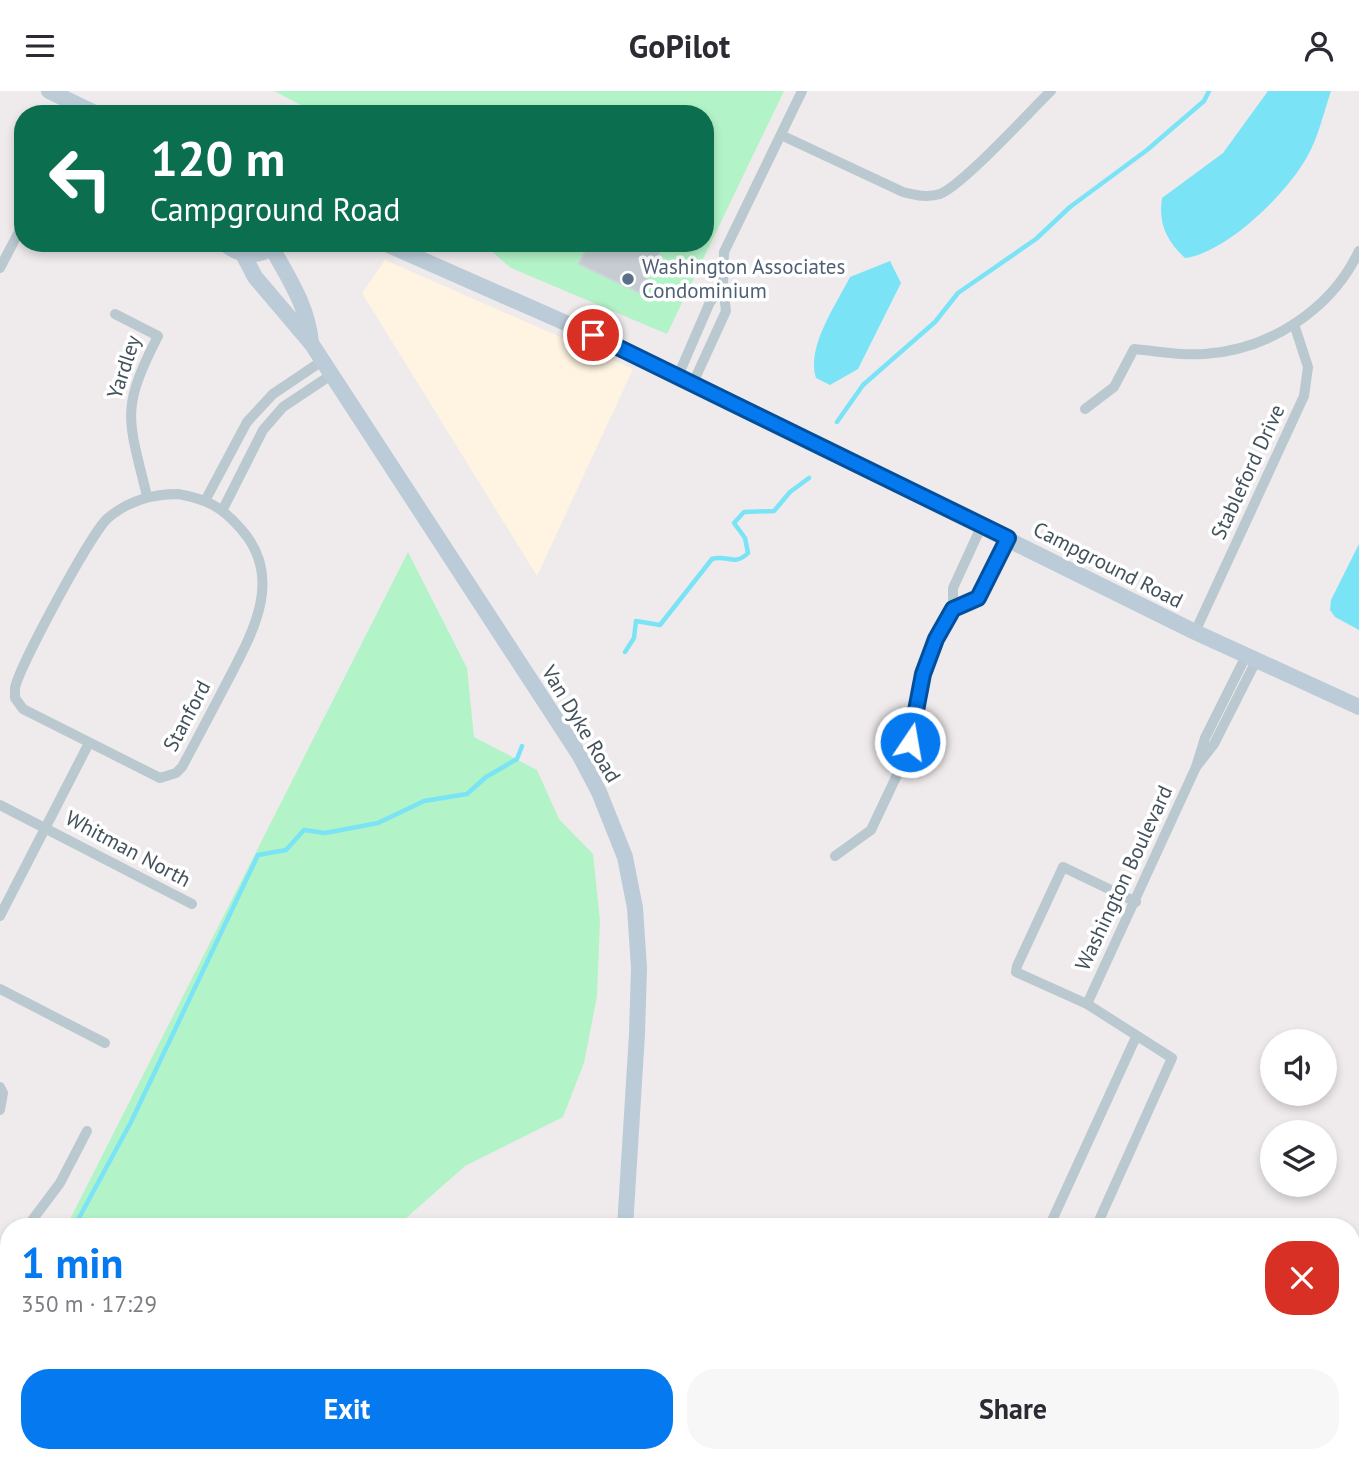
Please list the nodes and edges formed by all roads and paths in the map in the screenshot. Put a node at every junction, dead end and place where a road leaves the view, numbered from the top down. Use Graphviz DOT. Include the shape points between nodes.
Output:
graph roads {
  1 [pos="50,91"];
  2 [pos="802,91"];
  3 [pos="1051,91"];
  4 [pos="67,105"];
  5 [pos="781,135"];
  6 [pos="14,241"];
  7 [pos="1359,251"];
  8 [pos="240,252"];
  9 [pos="262,252"];
  10 [pos="280,252"];
  11 [pos="404,252"];
  12 [pos="243,254"];
  13 [pos="0,268"];
  14 [pos="723,286"];
  15 [pos="115,314"];
  16 [pos="1294,324"];
  17 [pos="696,334"];
  18 [pos="712,341"];
  19 [pos="311,343"];
  20 [pos="322,361"];
  21 [pos="331,375"];
  22 [pos="678,376"];
  23 [pos="693,383"];
  24 [pos="1085,409"];
  25 [pos="147,496"];
  26 [pos="206,499"];
  27 [pos="223,509"];
  28 [pos="982,525"];
  29 [pos="1008,538"];
  30 [pos="953,609"];
  31 [pos="1195,632"];
  32 [pos="1252,657"];
  33 [pos="1359,706"];
  34 [pos="89,743"];
  35 [pos="0,805"];
  36 [pos="46,828"];
  37 [pos="835,856"];
  38 [pos="1136,902"];
  39 [pos="192,904"];
  40 [pos="0,916"];
  41 [pos="0,989"];
  42 [pos="1087,1004"];
  43 [pos="1136,1037"];
  44 [pos="105,1044"];
  45 [pos="0,1087"];
  46 [pos="0,1110"];
  47 [pos="87,1131"];
  48 [pos="34,1218"];
  49 [pos="625,1218"];
  50 [pos="1053,1218"];
  51 [pos="1100,1218"];
  1 -- 4 [label="street"];
  2 -- 5 [label="street"];
  3 -- 5 [label="street" via="961,179 942,193 925,197 903,192"];
  5 -- 14 [label="street" via="724,252"];
  6 -- 13 [label="street"];
  7 -- 16 [label="street" via="1329,295"];
  8 -- 12 [label="street"];
  9 -- 12 [label="street"];
  10 -- 19 [label="street, Van Dyke Road" via="309,321"];
  11 -- 22 [label="street, Campground Road"];
  12 -- 19 [label="street, Van Dyke Road" via="255,277"];
  14 -- 17 [label="street"];
  14 -- 18 [label="street" via="726,311"];
  15 -- 25 [label="street, Yardley" via="158,336 137,378 129,419"];
  16 -- 24 [label="street" via="1256,344 1207,354 1134,349 1114,387"];
  16 -- 31 [label="street, Stableford Drive" via="1308,367 1304,396"];
  17 -- 18 [label="street"];
  17 -- 22 [label="street"];
  18 -- 23 [label="street"];
  19 -- 20 [label="street, Van Dyke Road"];
  20 -- 21 [label="street, Van Dyke Road"];
  20 -- 26 [label="street" via="273,394 247,422"];
  21 -- 27 [label="street" via="283,407 263,430"];
  21 -- 49 [label="street, Van Dyke Road" via="580,756 625,857 635,908 639,968"];
  22 -- 23 [label="street, Campground Road"];
  23 -- 28 [label="street, Campground Road"];
  25 -- 26 [label="street" via="178,494"];
  25 -- 34 [label="street" via="108,518 94,534 15,688 15,698 23,709"];
  26 -- 27 [label="street, Stanford"];
  27 -- 34 [label="street, Stanford" via="255,550 263,596 253,632 182,767 160,778"];
  28 -- 29 [label="street, Campground Road"];
  28 -- 30 [label="street" via="953,588"];
  29 -- 30 [label="street" via="978,598"];
  29 -- 31 [label="street, Campground Road"];
  30 -- 37 [label="street" via="923,674 906,756 871,830"];
  31 -- 32 [label="street, Campground Road"];
  32 -- 33 [label="street, Campground Road"];
  32 -- 38 [label="street, Washington Boulevard" via="1214,744 1196,767"];
  34 -- 36 [label="street"];
  35 -- 36 [label="street, Whitman North"];
  36 -- 39 [label="street, Whitman North"];
  36 -- 40 [label="street"];
  38 -- 42 [label="street, Washington Boulevard"];
  38 -- 42 [label="street" via="1063,867 1016,972"];
  41 -- 44 [label="street"];
  42 -- 43 [label="street" via="1131,1029"];
  43 -- 50 [label="street"];
  43 -- 51 [label="street" via="1172,1058"];
  45 -- 46 [label="street"];
  47 -- 48 [label="street" via="60,1183"];
}
